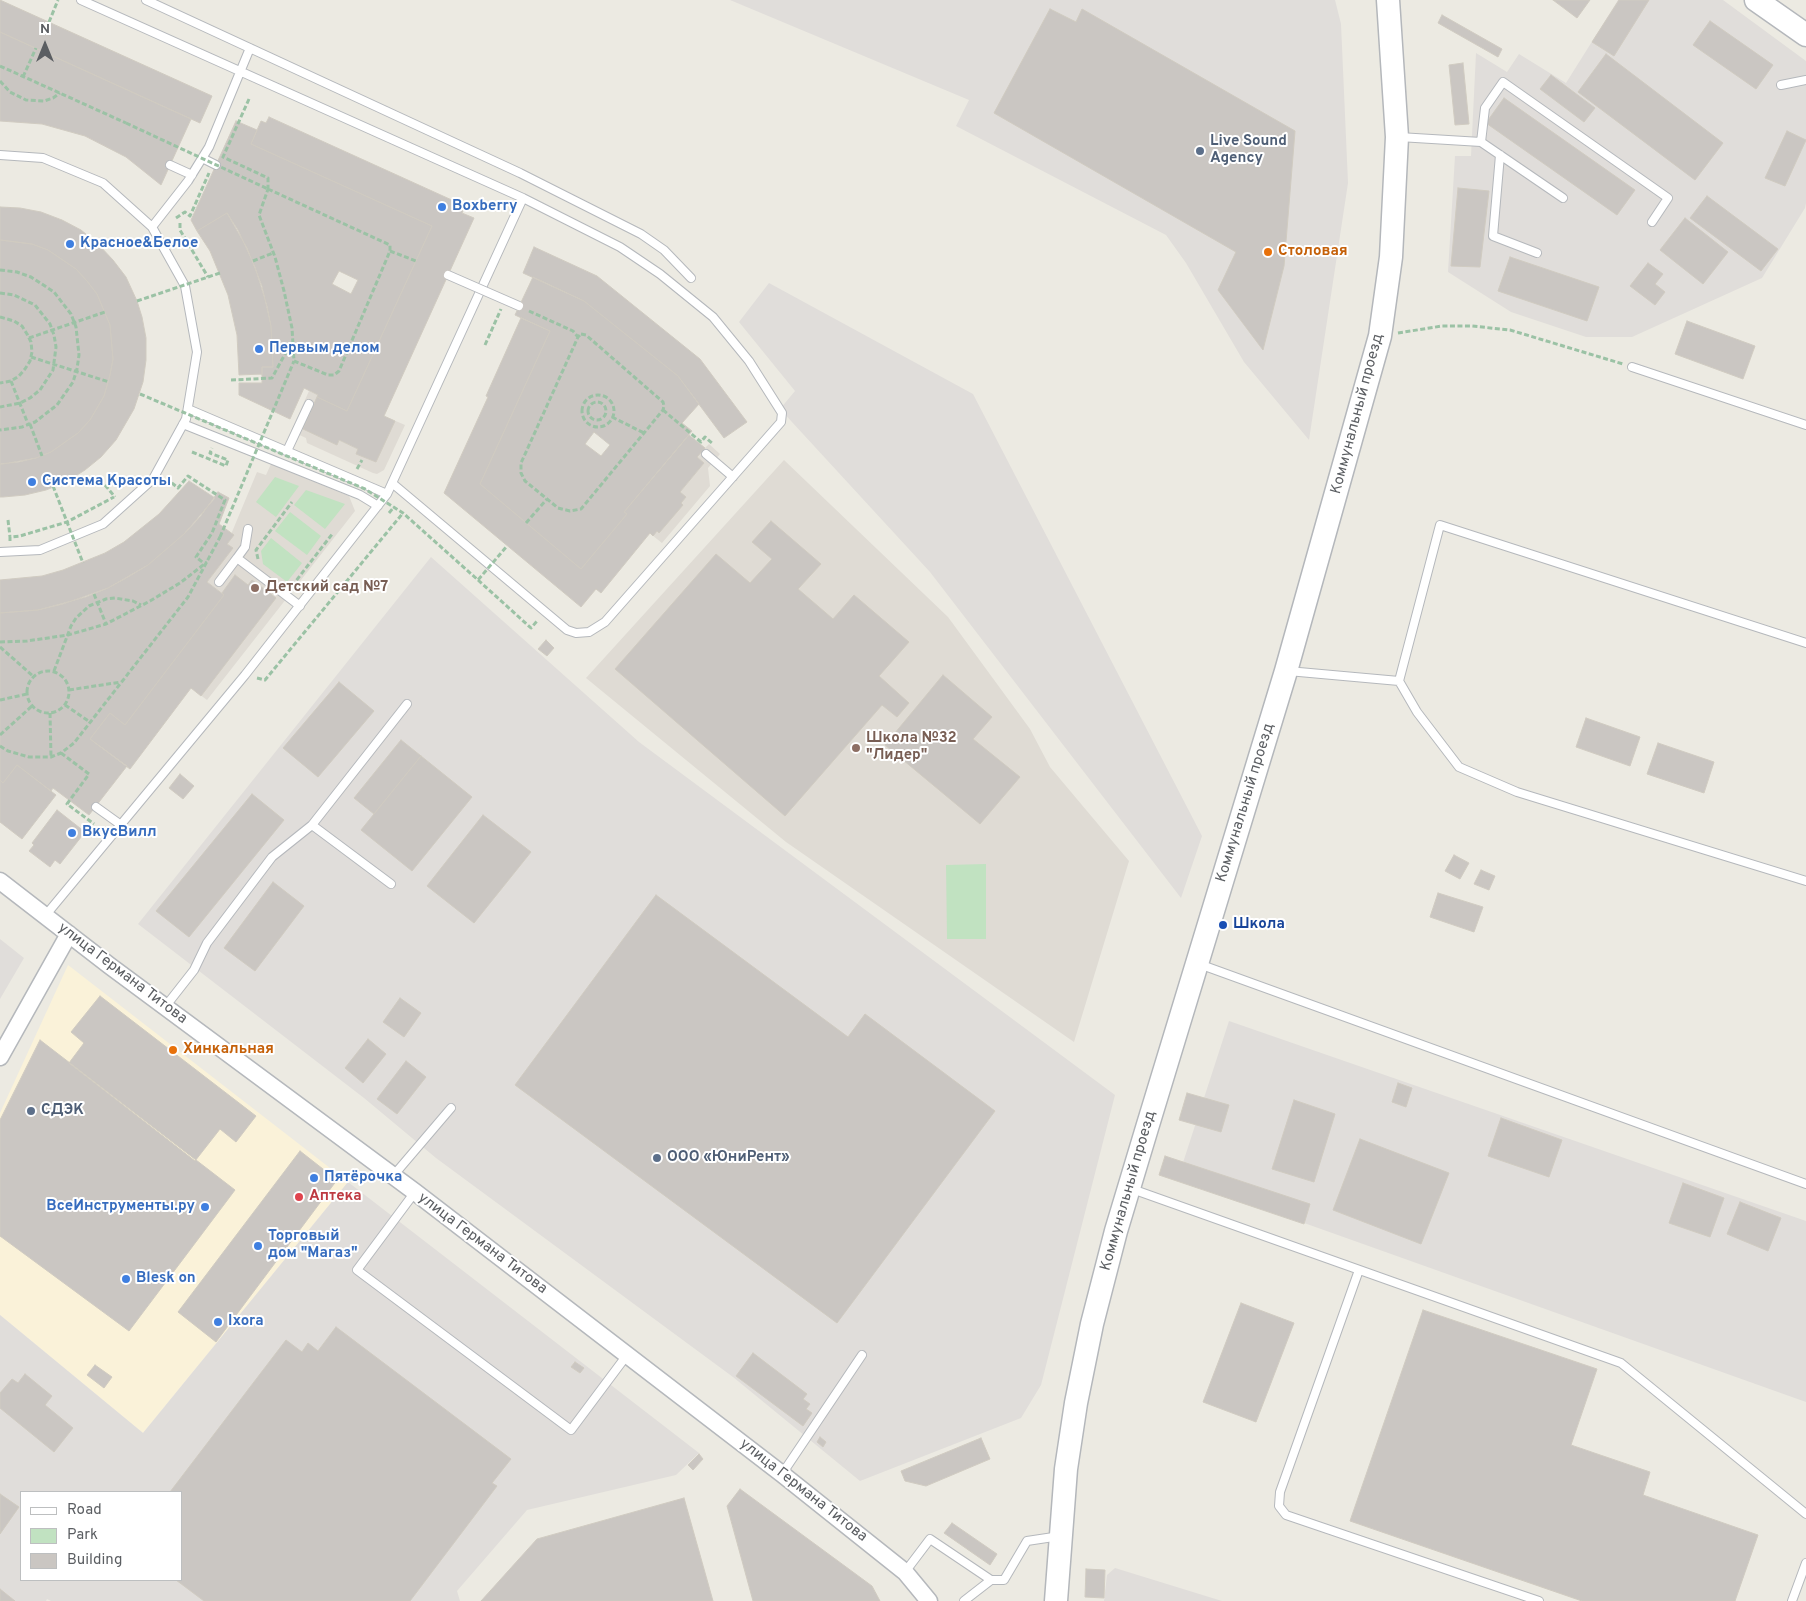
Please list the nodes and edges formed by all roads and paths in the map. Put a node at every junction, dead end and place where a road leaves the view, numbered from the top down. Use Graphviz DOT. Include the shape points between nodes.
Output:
graph roads {
  1 [pos="58,0"];
  2 [pos="81,0"];
  3 [pos="146,0"];
  4 [pos="1388,0"];
  5 [pos="1756,0"];
  6 [pos="48,22"];
  7 [pos="1806,35"];
  8 [pos="36,48"];
  9 [pos="250,48"];
  10 [pos="0,66"];
  11 [pos="240,71"];
  12 [pos="23,77"];
  13 [pos="1806,80"];
  14 [pos="0,81"];
  15 [pos="1781,85"];
  16 [pos="60,93"];
  17 [pos="249,99"];
  18 [pos="1397,137"];
  19 [pos="1481,142"];
  20 [pos="0,154"];
  21 [pos="1500,155"];
  22 [pos="202,158"];
  23 [pos="215,164"];
  24 [pos="170,165"];
  25 [pos="192,174"];
  26 [pos="268,189"];
  27 [pos="523,198"];
  28 [pos="1563,198"];
  29 [pos="176,218"];
  30 [pos="1652,222"];
  31 [pos="180,223"];
  32 [pos="152,227"];
  33 [pos="390,251"];
  34 [pos="273,253"];
  35 [pos="1537,253"];
  36 [pos="252,261"];
  37 [pos="416,261"];
  38 [pos="0,270"];
  39 [pos="220,273"];
  40 [pos="448,275"];
  41 [pos="208,277"];
  42 [pos="691,278"];
  43 [pos="0,293"];
  44 [pos="505,300"];
  45 [pos="137,301"];
  46 [pos="519,306"];
  47 [pos="105,312"];
  48 [pos="0,317"];
  49 [pos="74,323"];
  50 [pos="52,330"];
  51 [pos="1380,336"];
  52 [pos="578,337"];
  53 [pos="29,338"];
  54 [pos="485,344"];
  55 [pos="293,351"];
  56 [pos="30,357"];
  57 [pos="294,361"];
  58 [pos="54,364"];
  59 [pos="1632,367"];
  60 [pos="76,370"];
  61 [pos="232,380"];
  62 [pos="11,381"];
  63 [pos="109,382"];
  64 [pos="0,383"];
  65 [pos="140,394"];
  66 [pos="20,404"];
  67 [pos="309,404"];
  68 [pos="583,404"];
  69 [pos="0,407"];
  70 [pos="589,408"];
  71 [pos="188,409"];
  72 [pos="663,410"];
  73 [pos="591,417"];
  74 [pos="612,417"];
  75 [pos="586,422"];
  76 [pos="29,424"];
  77 [pos="183,424"];
  78 [pos="1806,425"];
  79 [pos="0,430"];
  80 [pos="644,433"];
  81 [pos="700,442"];
  82 [pos="258,443"];
  83 [pos="192,452"];
  84 [pos="287,452"];
  85 [pos="706,454"];
  86 [pos="42,456"];
  87 [pos="228,460"];
  88 [pos="362,460"];
  89 [pos="358,466"];
  90 [pos="733,477"];
  91 [pos="392,483"];
  92 [pos="105,485"];
  93 [pos="53,486"];
  94 [pos="178,488"];
  95 [pos="386,494"];
  96 [pos="115,497"];
  97 [pos="546,499"];
  98 [pos="105,502"];
  99 [pos="292,502"];
  100 [pos="378,506"];
  101 [pos="403,513"];
  102 [pos="8,520"];
  103 [pos="67,522"];
  104 [pos="526,523"];
  105 [pos="248,529"];
  106 [pos="333,533"];
  107 [pos="20,536"];
  108 [pos="10,537"];
  109 [pos="507,546"];
  110 [pos="0,552"];
  111 [pos="237,558"];
  112 [pos="83,563"];
  113 [pos="206,563"];
  114 [pos="261,568"];
  115 [pos="478,580"];
  116 [pos="219,582"];
  117 [pos="94,594"];
  118 [pos="286,595"];
  119 [pos="97,602"];
  120 [pos="142,606"];
  121 [pos="300,606"];
  122 [pos="545,612"];
  123 [pos="106,624"];
  124 [pos="68,635"];
  125 [pos="0,642"];
  126 [pos="1806,643"];
  127 [pos="0,647"];
  128 [pos="4,650"];
  129 [pos="0,656"];
  130 [pos="54,671"];
  131 [pos="1286,671"];
  132 [pos="33,676"];
  133 [pos="266,680"];
  134 [pos="1399,681"];
  135 [pos="122,682"];
  136 [pos="70,690"];
  137 [pos="27,694"];
  138 [pos="0,700"];
  139 [pos="65,704"];
  140 [pos="408,704"];
  141 [pos="32,706"];
  142 [pos="50,713"];
  143 [pos="90,722"];
  144 [pos="0,735"];
  145 [pos="0,746"];
  146 [pos="62,753"];
  147 [pos="51,757"];
  148 [pos="96,806"];
  149 [pos="94,824"];
  150 [pos="121,825"];
  151 [pos="312,826"];
  152 [pos="0,881"];
  153 [pos="1806,882"];
  154 [pos="391,884"];
  155 [pos="46,916"];
  156 [pos="69,934"];
  157 [pos="1198,964"];
  158 [pos="165,1007"];
  159 [pos="0,1057"];
  160 [pos="451,1108"];
  161 [pos="393,1176"];
  162 [pos="1806,1184"];
  163 [pos="1129,1188"];
  164 [pos="414,1192"];
  165 [pos="1359,1270"];
  166 [pos="627,1355"];
  167 [pos="862,1355"];
  168 [pos="782,1474"];
  169 [pos="1806,1514"];
  170 [pos="1061,1536"];
  171 [pos="1806,1563"];
  172 [pos="905,1572"];
  173 [pos="991,1580"];
  174 [pos="929,1601"];
  175 [pos="964,1601"];
  176 [pos="1056,1601"];
  177 [pos="1539,1601"];
  178 [pos="1792,1601"];
  1 -- 6 [label="path"];
  2 -- 11 [label="lane"];
  3 -- 9 [label="lane"];
  4 -- 18 [label="street, Коммунальный проезд"];
  5 -- 7 [label="street"];
  8 -- 12 [label="path"];
  9 -- 11 [label="lane"];
  9 -- 42 [label="lane" via="520,173 641,234 664,250"];
  10 -- 12 [label="path"];
  11 -- 22 [label="lane"];
  11 -- 27 [label="lane"];
  12 -- 16 [label="path"];
  13 -- 15 [label="lane"];
  14 -- 16 [label="path" via="10,92 26,100 44,101"];
  16 -- 22 [label="path, bridge"];
  17 -- 26 [label="path" via="223,157 268,178"];
  18 -- 19 [label="lane"];
  18 -- 51 [label="street, Коммунальный проезд" via="1392,256"];
  19 -- 21 [label="lane"];
  19 -- 30 [label="lane" via="1485,108 1503,82 1668,198"];
  20 -- 32 [label="lane" via="43,158 103,183"];
  21 -- 28 [label="lane"];
  21 -- 35 [label="lane" via="1493,236"];
  22 -- 23 [label="lane"];
  22 -- 23 [label="path, bridge"];
  22 -- 25 [label="lane"];
  23 -- 26 [label="path, bridge"];
  23 -- 29 [label="path" via="190,216 185,212"];
  24 -- 25 [label="lane"];
  25 -- 32 [label="lane"];
  26 -- 33 [label="path" via="386,242"];
  26 -- 34 [label="path" via="259,215"];
  27 -- 90 [label="lane" via="620,247 660,274 713,317 750,361 783,418"];
  27 -- 91 [label="lane"];
  31 -- 41 [label="path" via="180,230"];
  32 -- 71 [label="lane" via="185,286 197,352"];
  33 -- 37 [label="path"];
  33 -- 57 [label="path" via="339,371 328,375"];
  34 -- 36 [label="path"];
  34 -- 55 [label="path" via="292,328"];
  38 -- 49 [label="path" via="17,272 43,283 63,302"];
  39 -- 41 [label="path, bridge"];
  40 -- 44 [label="lane, bridge"];
  41 -- 45 [label="path, bridge"];
  43 -- 50 [label="path" via="14,295 35,305"];
  44 -- 46 [label="lane, bridge"];
  44 -- 54 [label="path"];
  46 -- 52 [label="path" via="573,331"];
  47 -- 49 [label="path"];
  48 -- 53 [label="path" via="22,326"];
  49 -- 50 [label="path"];
  49 -- 60 [label="path" via="79,341"];
  50 -- 53 [label="path"];
  50 -- 58 [label="path" via="56,347"];
  51 -- 59 [label="path" via="1442,326 1510,330"];
  51 -- 131 [label="street, Коммунальный проезд"];
  52 -- 72 [label="path" via="586,335 663,402"];
  52 -- 97 [label="path" via="521,463 525,481"];
  53 -- 56 [label="path"];
  55 -- 57 [label="path"];
  55 -- 61 [label="path" via="287,352 272,378"];
  56 -- 58 [label="path"];
  56 -- 62 [label="path" via="25,369"];
  57 -- 82 [label="path, bridge"];
  58 -- 60 [label="path"];
  58 -- 66 [label="path" via="40,390"];
  59 -- 78 [label="lane"];
  60 -- 63 [label="path"];
  60 -- 76 [label="path" via="58,405"];
  62 -- 64 [label="path"];
  62 -- 66 [label="path"];
  65 -- 82 [label="path, bridge"];
  66 -- 69 [label="path"];
  66 -- 76 [label="path"];
  67 -- 84 [label="lane"];
  68 -- 70 [label="path"];
  68 -- 74 [label="path" via="592,396 604,396 613,405"];
  68 -- 75 [label="path" via="582,416"];
  70 -- 73 [label="path"];
  70 -- 73 [label="path" via="600,402 606,409 604,418"];
  71 -- 77 [label="lane"];
  71 -- 84 [label="lane"];
  72 -- 80 [label="path"];
  72 -- 81 [label="path"];
  73 -- 75 [label="path"];
  74 -- 75 [label="path" via="603,426"];
  74 -- 80 [label="path"];
  76 -- 79 [label="path"];
  76 -- 86 [label="path"];
  77 -- 100 [label="lane" via="360,494"];
  77 -- 110 [label="lane" via="153,479 103,524 40,550"];
  80 -- 97 [label="path" via="581,508 570,511 558,508"];
  82 -- 101 [label="path, bridge" via="365,489"];
  82 -- 113 [label="path, bridge" via="220,537"];
  83 -- 87 [label="path" via="226,466"];
  84 -- 95 [label="lane"];
  85 -- 90 [label="lane"];
  88 -- 89 [label="path"];
  90 -- 122 [label="lane" via="599,628 576,633 567,630"];
  91 -- 95 [label="lane"];
  91 -- 122 [label="lane"];
  92 -- 96 [label="path"];
  93 -- 103 [label="path, bridge"];
  94 -- 113 [label="path" via="188,476 225,500 212,533 196,557"];
  95 -- 100 [label="lane"];
  97 -- 104 [label="path"];
  98 -- 103 [label="path"];
  99 -- 114 [label="path" via="256,550"];
  100 -- 121 [label="lane"];
  101 -- 115 [label="path, bridge"];
  101 -- 133 [label="path"];
  102 -- 108 [label="path"];
  103 -- 107 [label="path"];
  103 -- 112 [label="path, bridge"];
  105 -- 111 [label="lane" via="245,547"];
  106 -- 118 [label="path"];
  109 -- 115 [label="path, bridge"];
  111 -- 116 [label="lane"];
  111 -- 118 [label="lane"];
  113 -- 120 [label="path"];
  113 -- 135 [label="path" via="188,597"];
  115 -- 122 [label="path" via="531,628"];
  117 -- 119 [label="path"];
  118 -- 121 [label="lane"];
  119 -- 120 [label="path" via="115,598"];
  119 -- 123 [label="path"];
  119 -- 124 [label="path" via="82,612"];
  120 -- 123 [label="path"];
  121 -- 150 [label="lane"];
  123 -- 124 [label="path"];
  124 -- 125 [label="path"];
  124 -- 130 [label="path"];
  126 -- 134 [label="lane" via="1440,525"];
  127 -- 128 [label="path"];
  128 -- 129 [label="path"];
  128 -- 132 [label="path"];
  130 -- 132 [label="path" via="47,670"];
  130 -- 136 [label="path" via="61,674"];
  131 -- 134 [label="lane"];
  131 -- 157 [label="street, Коммунальный проезд"];
  132 -- 137 [label="path"];
  134 -- 153 [label="lane" via="1417,712 1459,767 1516,792"];
  135 -- 136 [label="path"];
  135 -- 143 [label="path"];
  136 -- 139 [label="path"];
  137 -- 138 [label="path"];
  137 -- 141 [label="path"];
  139 -- 142 [label="path"];
  139 -- 143 [label="path"];
  140 -- 151 [label="lane"];
  141 -- 142 [label="path"];
  141 -- 144 [label="path"];
  142 -- 147 [label="path"];
  143 -- 146 [label="path"];
  145 -- 147 [label="path" via="29,757"];
  146 -- 147 [label="path"];
  146 -- 149 [label="path" via="89,774 67,804"];
  148 -- 150 [label="lane"];
  150 -- 155 [label="lane"];
  151 -- 154 [label="lane"];
  151 -- 158 [label="lane" via="272,857"];
  152 -- 155 [label="street, улица Германа Титова"];
  155 -- 156 [label="street, улица Германа Титова"];
  156 -- 158 [label="street, улица Германа Титова"];
  156 -- 159 [label="street"];
  157 -- 162 [label="lane"];
  157 -- 163 [label="street, Коммунальный проезд"];
  158 -- 161 [label="street, улица Германа Титова"];
  160 -- 161 [label="lane"];
  161 -- 164 [label="street, улица Германа Титова"];
  163 -- 165 [label="lane"];
  163 -- 170 [label="street, Коммунальный проезд" via="1090,1332 1076,1403 1066,1469"];
  164 -- 166 [label="street, улица Германа Титова"];
  164 -- 166 [label="lane" via="357,1270 571,1430"];
  165 -- 169 [label="lane" via="1621,1363"];
  165 -- 177 [label="lane" via="1280,1492 1279,1506 1286,1515"];
  166 -- 168 [label="street, улица Германа Титова"];
  167 -- 168 [label="lane"];
  168 -- 172 [label="street, улица Германа Титова"];
  170 -- 173 [label="lane" via="1027,1541 1004,1580"];
  170 -- 176 [label="street, Коммунальный проезд"];
  171 -- 178 [label="lane"];
  172 -- 173 [label="lane" via="930,1539"];
  172 -- 174 [label="street, улица Германа Титова"];
  173 -- 175 [label="lane"];
}
